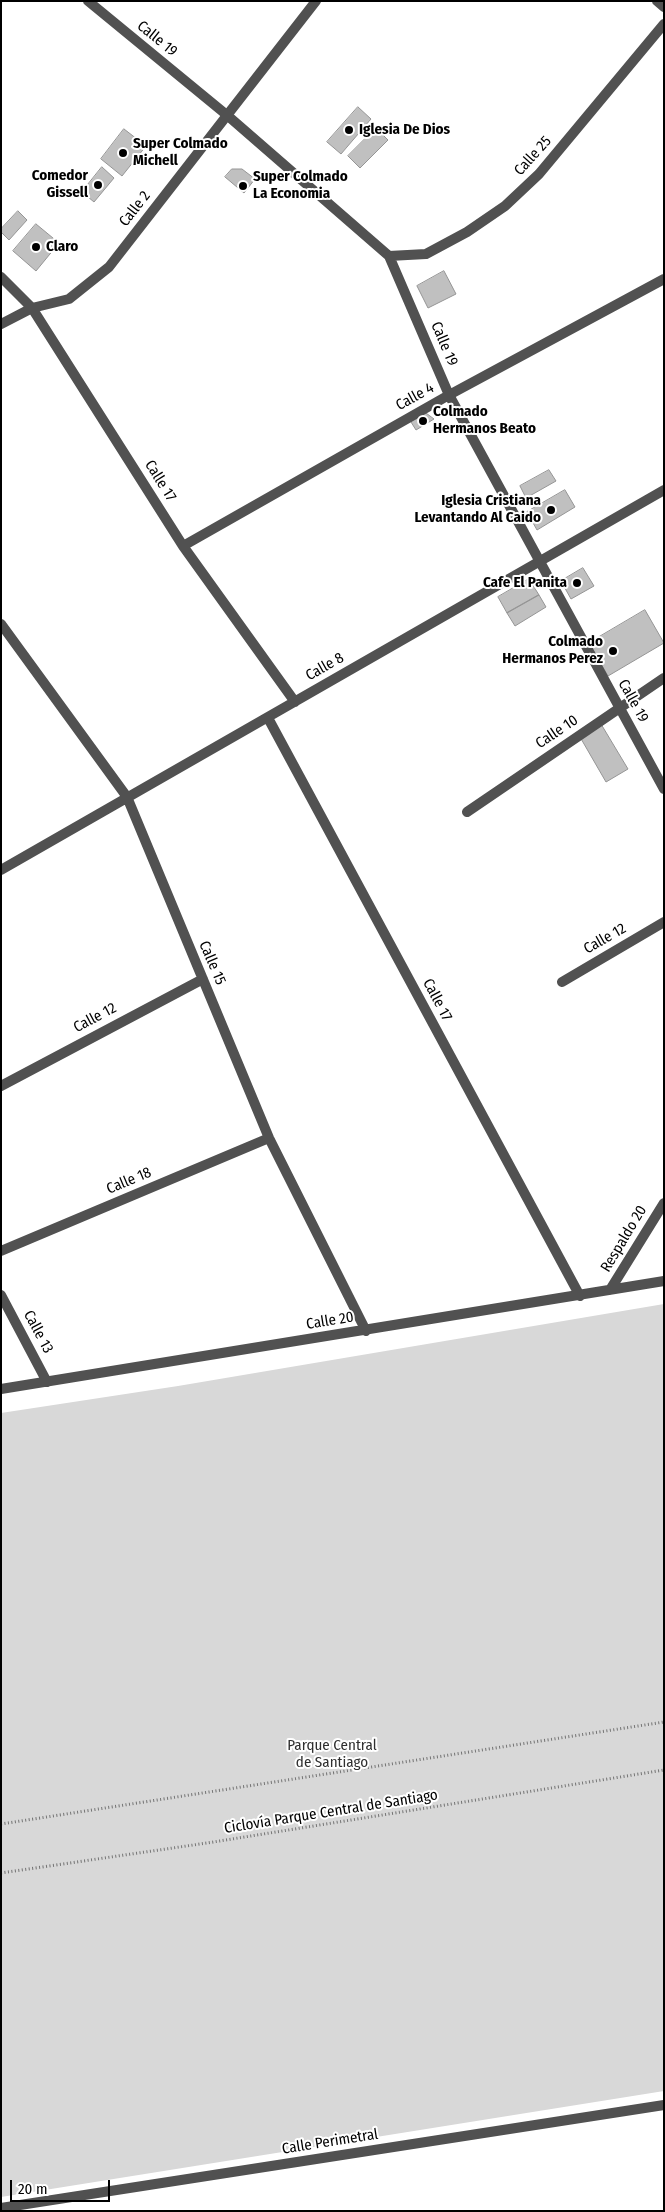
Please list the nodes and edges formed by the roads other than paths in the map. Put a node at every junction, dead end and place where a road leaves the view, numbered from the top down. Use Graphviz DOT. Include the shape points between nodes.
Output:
graph roads {
  1 [pos="88,1"];
  2 [pos="316,1"];
  3 [pos="657,1"];
  4 [pos="664,7"];
  5 [pos="664,24"];
  6 [pos="228,116"];
  7 [pos="389,256"];
  8 [pos="1,277"];
  9 [pos="664,279"];
  10 [pos="32,308"];
  11 [pos="1,324"];
  12 [pos="449,395"];
  13 [pos="664,490"];
  14 [pos="183,546"];
  15 [pos="538,562"];
  16 [pos="1,625"];
  17 [pos="664,678"];
  18 [pos="295,702"];
  19 [pos="620,708"];
  20 [pos="268,718"];
  21 [pos="664,789"];
  22 [pos="127,797"];
  23 [pos="467,812"];
  24 [pos="1,870"];
  25 [pos="664,922"];
  26 [pos="202,979"];
  27 [pos="562,982"];
  28 [pos="1,1086"];
  29 [pos="269,1138"];
  30 [pos="664,1203"];
  31 [pos="1,1251"];
  32 [pos="664,1280"];
  33 [pos="610,1290"];
  34 [pos="1,1295"];
  35 [pos="580,1296"];
  36 [pos="366,1331"];
  37 [pos="48,1382"];
  38 [pos="1,1389"];
  39 [pos="664,2105"];
  40 [pos="1,2208"];
  1 -- 6 [label="street, Calle 19"];
  2 -- 6 [label="street, Calle 2"];
  3 -- 4 [label="street"];
  5 -- 7 [label="street, Calle 25" via="539,174 505,206 426,254"];
  6 -- 7 [label="street, Calle 19"];
  6 -- 10 [label="street, Calle 2" via="109,268 69,299"];
  7 -- 12 [label="street, Calle 19"];
  8 -- 10 [label="street, Calle 17"];
  9 -- 12 [label="street, Calle 4"];
  10 -- 11 [label="street, Calle 2"];
  10 -- 14 [label="street, Calle 17"];
  12 -- 14 [label="street, Calle 4"];
  12 -- 15 [label="street, Calle 19"];
  13 -- 15 [label="street, Calle 8"];
  14 -- 18 [label="street, Calle 17"];
  15 -- 18 [label="street, Calle 8"];
  15 -- 19 [label="street, Calle 19"];
  16 -- 22 [label="street, Calle 15"];
  17 -- 19 [label="street, Calle 10"];
  18 -- 20 [label="street, Calle 8"];
  19 -- 21 [label="street, Calle 19"];
  19 -- 23 [label="street, Calle 10"];
  20 -- 22 [label="street, Calle 8"];
  20 -- 35 [label="street, Calle 17"];
  22 -- 24 [label="street, Calle 8"];
  22 -- 26 [label="street, Calle 15"];
  25 -- 27 [label="street, Calle 12"];
  26 -- 28 [label="street, Calle 12"];
  26 -- 29 [label="street, Calle 15"];
  29 -- 31 [label="street, Calle 18"];
  29 -- 36 [label="street, Calle 15"];
  30 -- 33 [label="street, Respaldo 20"];
  32 -- 33 [label="street, Calle 20"];
  33 -- 35 [label="street, Calle 20"];
  34 -- 37 [label="street, Calle 13"];
  35 -- 36 [label="street, Calle 20"];
  36 -- 37 [label="street, Calle 20"];
  37 -- 38 [label="street, Calle 20"];
  39 -- 40 [label="street, Calle Perimetral"];
}
